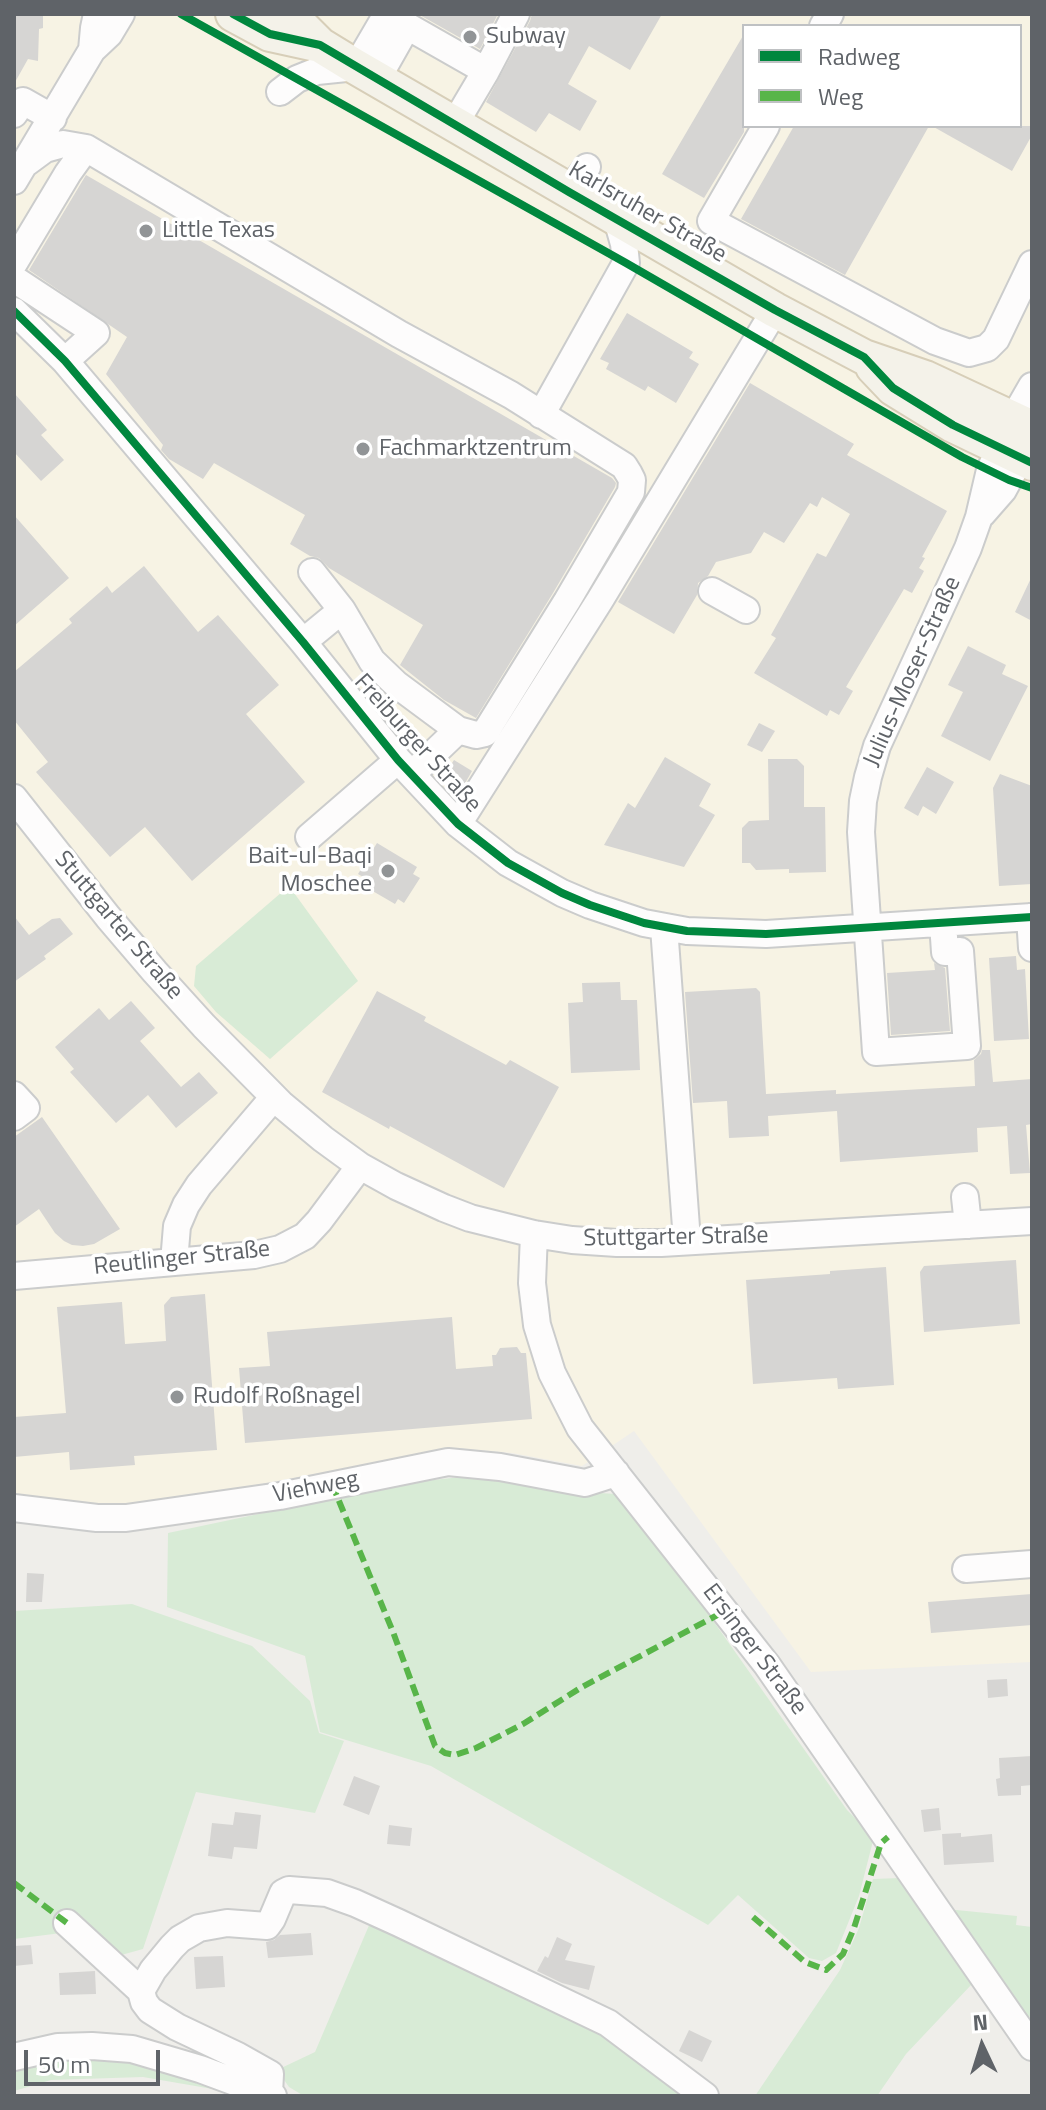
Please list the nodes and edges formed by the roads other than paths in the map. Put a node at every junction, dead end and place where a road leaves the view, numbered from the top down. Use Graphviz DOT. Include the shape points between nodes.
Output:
graph roads {
  1 [pos="97,14"];
  2 [pos="121,14"];
  3 [pos="233,14"];
  4 [pos="289,14"];
  5 [pos="387,14"];
  6 [pos="516,14"];
  7 [pos="320,45"];
  8 [pos="92,50"];
  9 [pos="486,71"];
  10 [pos="366,73"];
  11 [pos="280,92"];
  12 [pos="58,109"];
  13 [pos="14,114"];
  14 [pos="454,125"];
  15 [pos="765,128"];
  16 [pos="86,148"];
  17 [pos="20,172"];
  18 [pos="617,219"];
  19 [pos="14,263"];
  20 [pos="1032,264"];
  21 [pos="14,279"];
  22 [pos="775,310"];
  23 [pos="14,311"];
  24 [pos="65,361"];
  25 [pos="1032,386"];
  26 [pos="541,415"];
  27 [pos="1022,442"];
  28 [pos="312,572"];
  29 [pos="712,591"];
  30 [pos="342,610"];
  31 [pos="746,610"];
  32 [pos="303,642"];
  33 [pos="458,730"];
  34 [pos="405,767"];
  35 [pos="14,798"];
  36 [pos="458,824"];
  37 [pos="309,837"];
  38 [pos="1031,917"];
  39 [pos="943,923"];
  40 [pos="664,927"];
  41 [pos="867,928"];
  42 [pos="1032,948"];
  43 [pos="14,1095"];
  44 [pos="274,1097"];
  45 [pos="14,1117"];
  46 [pos="360,1166"];
  47 [pos="965,1197"];
  48 [pos="1032,1221"];
  49 [pos="968,1225"];
  50 [pos="534,1234"];
  51 [pos="670,1249"];
  52 [pos="174,1262"];
  53 [pos="14,1276"];
  54 [pos="616,1473"];
  55 [pos="14,1508"];
  56 [pos="1032,1564"];
  57 [pos="966,1569"];
  58 [pos="67,1923"];
  59 [pos="141,1991"];
  60 [pos="1032,2046"];
  61 [pos="14,2057"];
  62 [pos="271,2095"];
  63 [pos="705,2096"];
  1 -- 8 [label="street"];
  2 -- 8 [label="street"];
  3 -- 7 [label="main road, Karlsruher Straße" via="270,34"];
  4 -- 7 [label="main road, Karlsruher Straße"];
  5 -- 10 [label="street"];
  6 -- 9 [label="street"];
  7 -- 10 [label="main road, Karlsruher Straße"];
  8 -- 12 [label="street"];
  9 -- 10 [label="street" via="407,26"];
  9 -- 14 [label="street"];
  10 -- 11 [label="street" via="317,71"];
  10 -- 14 [label="main road, Karlsruher Straße"];
  12 -- 13 [label="street" via="23,101"];
  12 -- 16 [label="street"];
  12 -- 17 [label="street"];
  14 -- 18 [label="main road, Karlsruher Straße" via="578,180"];
  15 -- 20 [label="street" via="711,221 935,341 969,353 987,348"];
  16 -- 17 [label="street" via="63,144 45,149"];
  16 -- 19 [label="street"];
  16 -- 26 [label="street"];
  18 -- 22 [label="main road, Karlsruher Straße"];
  18 -- 26 [label="street" via="626,263"];
  21 -- 24 [label="street" via="96,333"];
  22 -- 27 [label="main road, Karlsruher Straße" via="864,357 893,388 964,431"];
  22 -- 36 [label="street"];
  23 -- 24 [label="street, Freiburger Straße"];
  24 -- 32 [label="street, Freiburger Straße"];
  25 -- 27 [label="street, Julius-Moser-Straße"];
  26 -- 33 [label="street" via="624,466 632,480 631,492 485,733"];
  27 -- 41 [label="street, Julius-Moser-Straße" via="1003,490 979,517 877,746 861,832"];
  28 -- 30 [label="street"];
  29 -- 31 [label="street"];
  30 -- 32 [label="street"];
  30 -- 33 [label="street" via="372,661"];
  32 -- 34 [label="street, Freiburger Straße"];
  33 -- 34 [label="street"];
  34 -- 36 [label="street, Freiburger Straße"];
  34 -- 37 [label="street"];
  35 -- 44 [label="street, Stuttgarter Straße" via="155,972"];
  36 -- 40 [label="street, Freiburger Straße" via="508,863 562,893"];
  38 -- 39 [label="street, Freiburger Straße"];
  38 -- 42 [label="street"];
  39 -- 41 [label="street, Freiburger Straße"];
  39 -- 41 [label="street, Julius-Moser-Straße" via="945,952 960,951 967,1046 876,1052"];
  40 -- 41 [label="street, Freiburger Straße" via="766,934"];
  40 -- 51 [label="street"];
  43 -- 45 [label="street" via="26,1108"];
  44 -- 46 [label="street, Stuttgarter Straße"];
  44 -- 52 [label="street" via="186,1205 177,1226"];
  46 -- 50 [label="street, Stuttgarter Straße" via="444,1208"];
  46 -- 52 [label="street, Reutlinger Straße" via="305,1236 280,1249"];
  47 -- 49 [label="street"];
  48 -- 49 [label="street, Stuttgarter Straße"];
  49 -- 51 [label="street, Stuttgarter Straße"];
  50 -- 51 [label="street, Stuttgarter Straße"];
  50 -- 54 [label="street, Ersinger Straße" via="534,1306 542,1344 580,1428"];
  52 -- 53 [label="street, Reutlinger Straße"];
  54 -- 55 [label="street, Viehweg" via="585,1483 448,1462 280,1496 126,1518"];
  54 -- 60 [label="street, Ersinger Straße" via="767,1665"];
  56 -- 57 [label="street"];
  58 -- 59 [label="street"];
  59 -- 62 [label="street" via="158,2016 270,2074"];
  59 -- 63 [label="street" via="172,1947 199,1928 227,1923 267,1926 283,1893 327,1893 608,2023"];
  61 -- 62 [label="street" via="58,2047 132,2049"];
}
